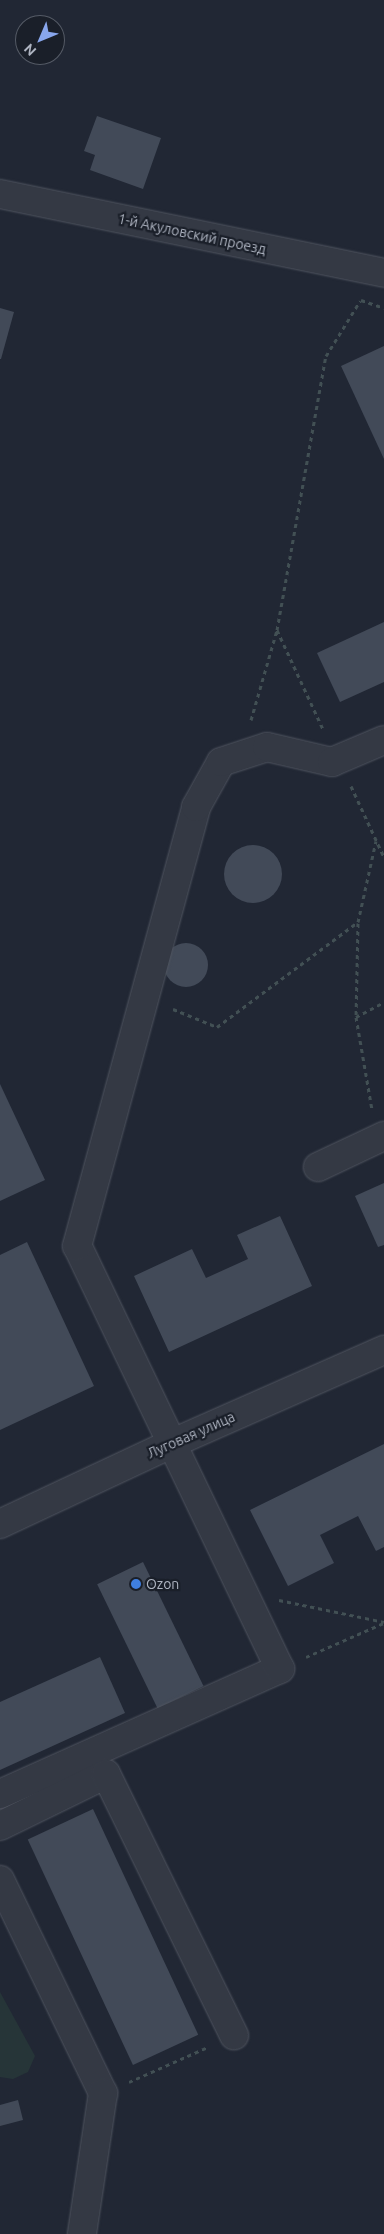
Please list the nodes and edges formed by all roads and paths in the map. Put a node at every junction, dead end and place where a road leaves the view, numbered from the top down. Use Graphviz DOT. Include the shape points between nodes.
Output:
graph roads {
  1 [pos="0,194"];
  2 [pos="384,273"];
  3 [pos="360,301"];
  4 [pos="384,740"];
  5 [pos="241,756"];
  6 [pos="384,857"];
  7 [pos="358,922"];
  8 [pos="144,998"];
  9 [pos="384,1002"];
  10 [pos="356,1017"];
  11 [pos="381,1138"];
  12 [pos="318,1168"];
  13 [pos="384,1350"];
  14 [pos="173,1443"];
  15 [pos="0,1524"];
  16 [pos="244,1592"];
  17 [pos="384,1622"];
  18 [pos="280,1669"];
  19 [pos="0,1794"];
  20 [pos="0,1826"];
  21 [pos="0,1880"];
  22 [pos="234,2035"];
  23 [pos="103,2093"];
  24 [pos="82,2234"];
  1 -- 2 [label="street, 1-й Акуловский проезд"];
  3 -- 5 [label="path" via="326,356 277,630"];
  4 -- 5 [label="street" via="332,762 267,747"];
  5 -- 8 [label="street" via="222,762 196,807"];
  6 -- 7 [label="path" via="376,841"];
  7 -- 8 [label="path" via="217,1027"];
  7 -- 10 [label="path"];
  8 -- 14 [label="street" via="77,1246"];
  9 -- 10 [label="path"];
  10 -- 11 [label="path"];
  11 -- 12 [label="street"];
  13 -- 14 [label="street, Луговая улица"];
  14 -- 15 [label="street, Луговая улица"];
  14 -- 16 [label="street"];
  16 -- 17 [label="path"];
  16 -- 18 [label="street"];
  17 -- 18 [label="path"];
  18 -- 19 [label="street"];
  20 -- 22 [label="street" via="106,1774"];
  21 -- 23 [label="street"];
  22 -- 23 [label="path"];
  23 -- 24 [label="street"];
}
